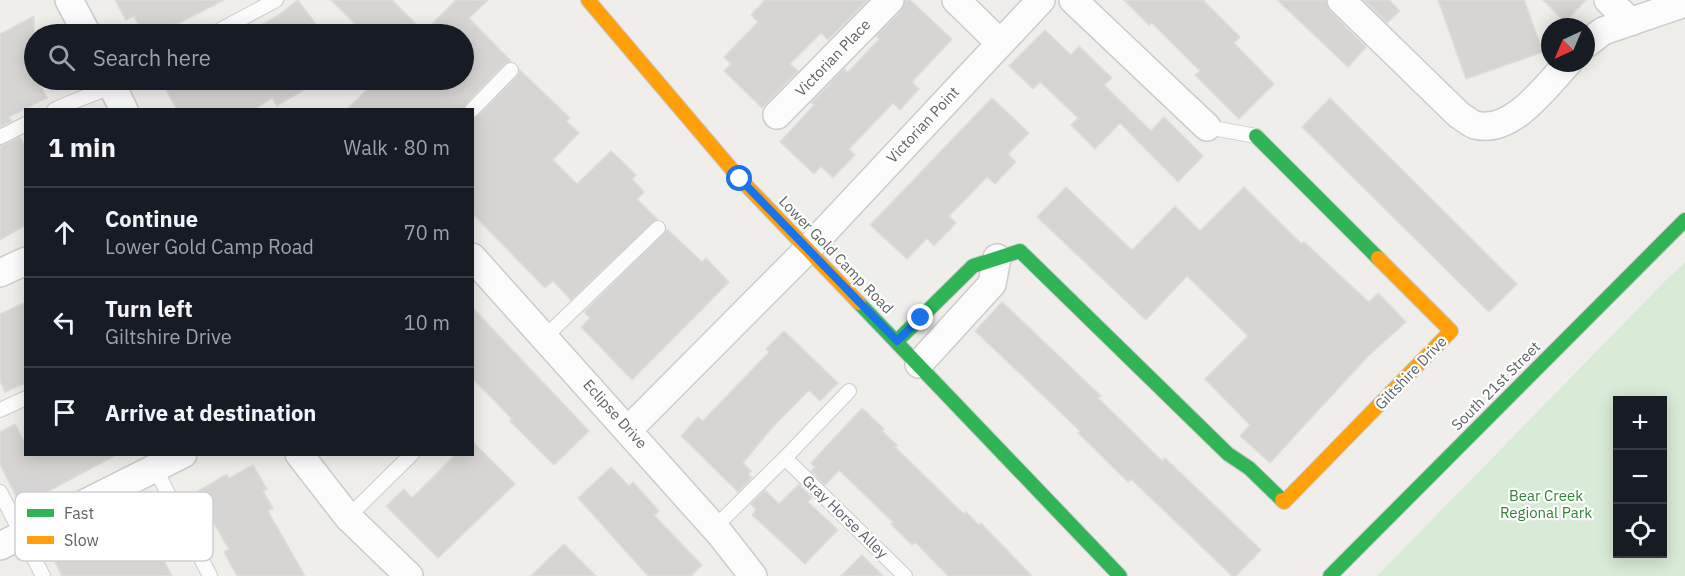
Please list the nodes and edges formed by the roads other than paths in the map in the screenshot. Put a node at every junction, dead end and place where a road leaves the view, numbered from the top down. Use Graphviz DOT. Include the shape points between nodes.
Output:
graph roads {
  1 [pos="69,0"];
  2 [pos="276,0"];
  3 [pos="588,0"];
  4 [pos="890,0"];
  5 [pos="956,0"];
  6 [pos="1041,0"];
  7 [pos="1073,0"];
  8 [pos="1341,0"];
  9 [pos="1608,0"];
  10 [pos="1685,3"];
  11 [pos="1631,22"];
  12 [pos="82,24"];
  13 [pos="232,24"];
  14 [pos="1595,37"];
  15 [pos="999,42"];
  16 [pos="511,70"];
  17 [pos="1560,72"];
  18 [pos="113,90"];
  19 [pos="58,108"];
  20 [pos="474,108"];
  21 [pos="777,115"];
  22 [pos="24,125"];
  23 [pos="1207,127"];
  24 [pos="1256,136"];
  25 [pos="0,137"];
  26 [pos="1685,220"];
  27 [pos="658,228"];
  28 [pos="807,250"];
  29 [pos="997,258"];
  30 [pos="474,259"];
  31 [pos="24,262"];
  32 [pos="0,273"];
  33 [pos="546,336"];
  34 [pos="897,341"];
  35 [pos="919,364"];
  36 [pos="849,391"];
  37 [pos="24,399"];
  38 [pos="0,410"];
  39 [pos="629,429"];
  40 [pos="179,456"];
  41 [pos="301,456"];
  42 [pos="410,456"];
  43 [pos="785,458"];
  44 [pos="155,468"];
  45 [pos="0,492"];
  46 [pos="108,492"];
  47 [pos="167,492"];
  48 [pos="348,517"];
  49 [pos="715,527"];
  50 [pos="11,541"];
  51 [pos="29,561"];
  52 [pos="202,561"];
  53 [pos="43,576"];
  54 [pos="210,576"];
  55 [pos="409,576"];
  56 [pos="753,576"];
  57 [pos="905,576"];
  58 [pos="1120,576"];
  59 [pos="1330,576"];
  1 -- 12 [label="street"];
  2 -- 13 [label="lane"];
  3 -- 28 [label="street, Lower Gold Camp Road" via="740,179"];
  4 -- 21 [label="street, Victorian Place"];
  5 -- 15 [label="street"];
  6 -- 15 [label="street, Victorian Point"];
  7 -- 23 [label="street, Giltshire Drive"];
  8 -- 17 [label="street" via="1459,115 1475,125 1495,125 1521,113"];
  9 -- 11 [label="street"];
  10 -- 11 [label="street"];
  11 -- 14 [label="street"];
  15 -- 28 [label="street, Victorian Point"];
  16 -- 20 [label="lane"];
  18 -- 19 [label="lane" via="80,96"];
  22 -- 25 [label="lane"];
  23 -- 24 [label="lane, Giltshire Drive"];
  24 -- 29 [label="street, Giltshire Drive" via="1451,331 1284,502 1249,468 1228,454 1020,251"];
  26 -- 59 [label="street, South 21st Street"];
  27 -- 33 [label="lane"];
  28 -- 34 [label="street, Lower Gold Camp Road"];
  28 -- 39 [label="street, Victorian Point"];
  29 -- 34 [label="street, Giltshire Drive" via="973,266"];
  29 -- 35 [label="street" via="992,284"];
  30 -- 33 [label="street, Eclipse Drive"];
  31 -- 32 [label="street"];
  33 -- 39 [label="street, Eclipse Drive"];
  34 -- 35 [label="street, Lower Gold Camp Road"];
  35 -- 58 [label="street, Lower Gold Camp Road"];
  36 -- 43 [label="lane"];
  37 -- 38 [label="lane"];
  39 -- 49 [label="street, Eclipse Drive"];
  40 -- 44 [label="street"];
  41 -- 48 [label="street"];
  42 -- 48 [label="lane"];
  43 -- 49 [label="lane"];
  43 -- 57 [label="lane, Gray Horse Alley"];
  44 -- 46 [label="street"];
  44 -- 47 [label="lane"];
  45 -- 50 [label="lane"];
  48 -- 55 [label="street"];
  49 -- 56 [label="street, Eclipse Drive"];
  51 -- 53 [label="lane"];
  52 -- 54 [label="lane"];
}
